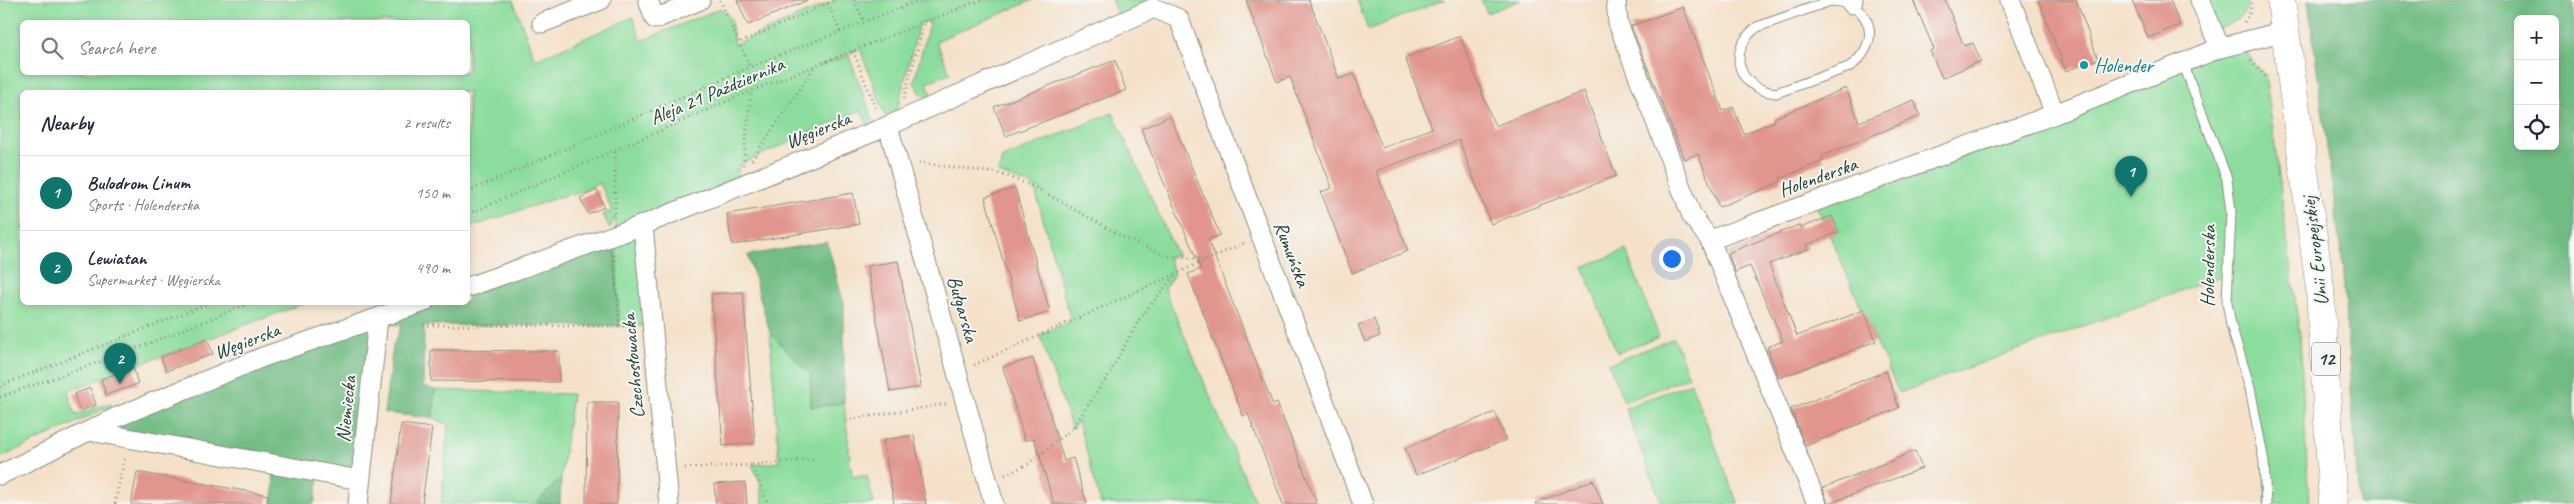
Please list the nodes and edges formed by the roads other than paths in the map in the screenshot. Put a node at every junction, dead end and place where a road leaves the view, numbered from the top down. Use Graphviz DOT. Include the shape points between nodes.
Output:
graph roads {
  1 [pos="600,0"];
  2 [pos="648,0"];
  3 [pos="700,0"];
  4 [pos="1616,0"];
  5 [pos="2010,0"];
  6 [pos="2200,0"];
  7 [pos="2281,0"];
  8 [pos="1852,2"];
  9 [pos="1179,19"];
  10 [pos="542,23"];
  11 [pos="2286,31"];
  12 [pos="2220,48"];
  13 [pos="2183,63"];
  14 [pos="2055,114"];
  15 [pos="890,125"];
  16 [pos="643,225"];
  17 [pos="1710,240"];
  18 [pos="470,286"];
  19 [pos="416,305"];
  20 [pos="378,319"];
  21 [pos="89,431"];
  22 [pos="0,475"];
  23 [pos="360,480"];
  24 [pos="358,504"];
  25 [pos="669,504"];
  26 [pos="994,504"];
  27 [pos="1363,504"];
  28 [pos="1817,504"];
  29 [pos="2266,504"];
  30 [pos="2333,504"];
  1 -- 10 [label="street"];
  2 -- 3 [label="street" via="655,19"];
  4 -- 17 [label="street" via="1618,23 1692,216"];
  5 -- 14 [label="street"];
  6 -- 12 [label="street"];
  7 -- 11 [label="main road, Unii Europejskiej / 12"];
  8 -- 8 [label="lane" via="1830,0 1757,27 1748,34 1740,50 1740,68 1745,78 1764,92 1776,93 1859,61 1866,52 1870,31 1867,20"];
  9 -- 15 [label="street, Węgierska" via="1154,8"];
  9 -- 27 [label="street, Rumuńska"];
  11 -- 12 [label="street, Holenderska"];
  11 -- 30 [label="main road, Unii Europejskiej / 12" via="2320,289"];
  12 -- 13 [label="street, Holenderska"];
  13 -- 14 [label="street, Holenderska"];
  13 -- 29 [label="lane, Holenderska" via="2226,179 2231,212 2227,302 2250,388 2264,462"];
  14 -- 17 [label="street, Holenderska"];
  15 -- 16 [label="street, Węgierska" via="741,180"];
  15 -- 26 [label="street, Bułgarska"];
  16 -- 18 [label="street, Węgierska"];
  16 -- 25 [label="street, Czechosłowacka"];
  17 -- 28 [label="street"];
  19 -- 20 [label="street, Węgierska"];
  20 -- 21 [label="street, Węgierska" via="263,357"];
  20 -- 23 [label="street, Niemiecka"];
  21 -- 22 [label="street, Węgierska"];
  21 -- 23 [label="street"];
  23 -- 24 [label="street, Niemiecka"];
}
